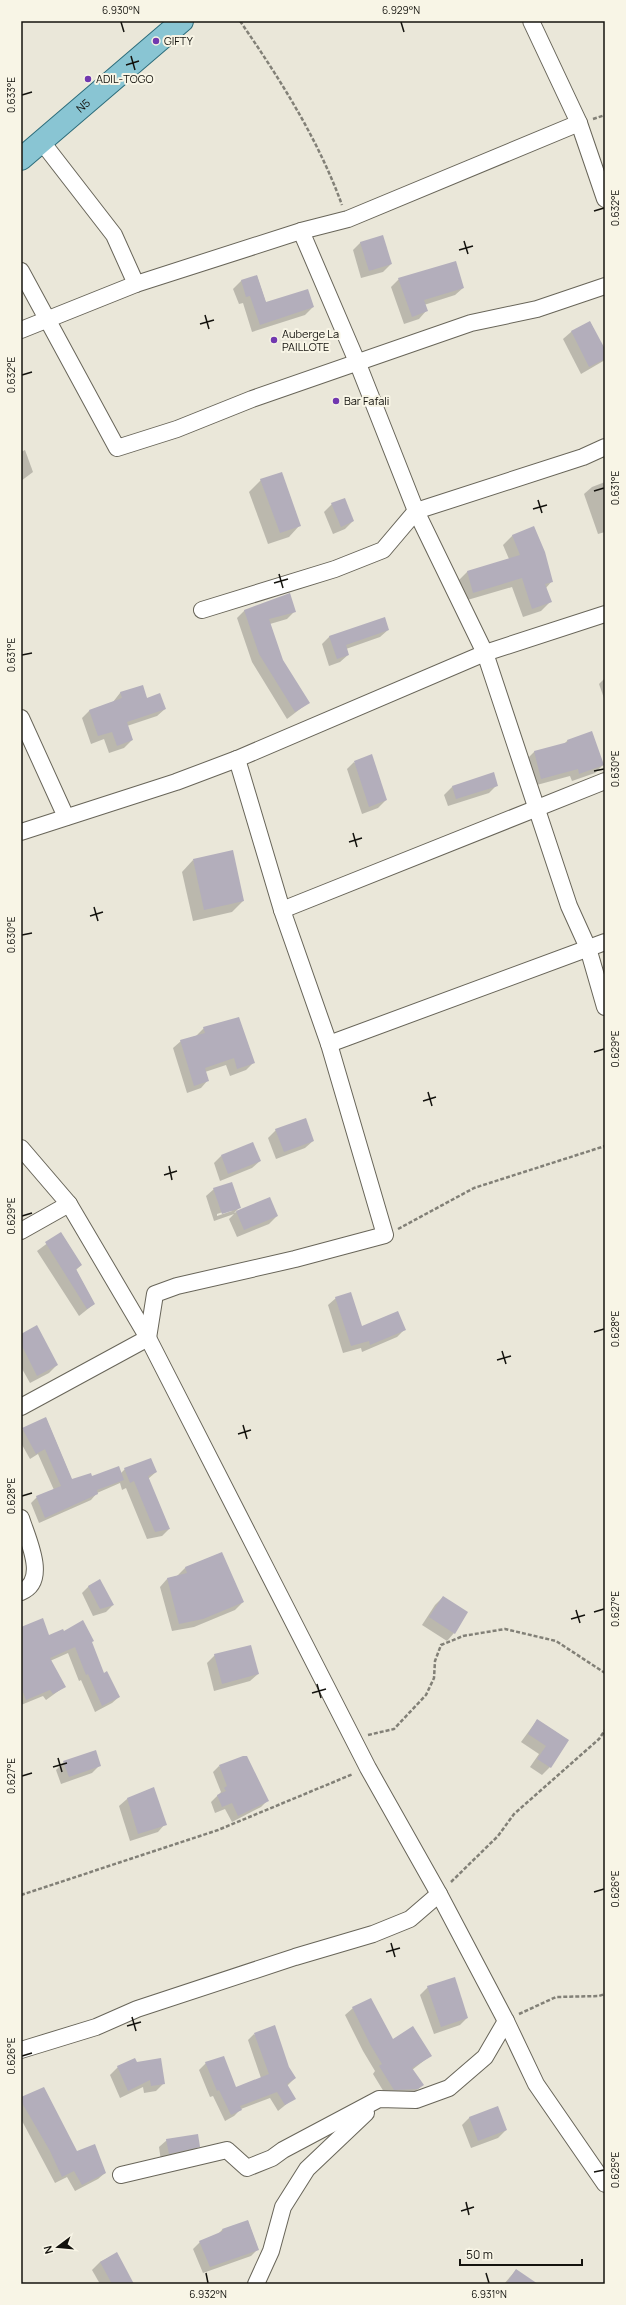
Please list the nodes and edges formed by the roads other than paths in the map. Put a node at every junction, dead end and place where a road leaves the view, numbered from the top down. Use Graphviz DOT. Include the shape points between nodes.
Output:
graph roads {
  1 [pos="182,21"];
  2 [pos="531,21"];
  3 [pos="579,124"];
  4 [pos="42,142"];
  5 [pos="21,159"];
  6 [pos="605,199"];
  7 [pos="301,231"];
  8 [pos="21,271"];
  9 [pos="136,284"];
  10 [pos="605,286"];
  11 [pos="48,318"];
  12 [pos="21,330"];
  13 [pos="358,364"];
  14 [pos="605,447"];
  15 [pos="416,511"];
  16 [pos="202,610"];
  17 [pos="605,614"];
  18 [pos="485,653"];
  19 [pos="21,718"];
  20 [pos="237,759"];
  21 [pos="605,781"];
  22 [pos="537,809"];
  23 [pos="66,817"];
  24 [pos="21,832"];
  25 [pos="282,910"];
  26 [pos="605,942"];
  27 [pos="588,948"];
  28 [pos="605,1007"];
  29 [pos="329,1044"];
  30 [pos="21,1148"];
  31 [pos="69,1204"];
  32 [pos="21,1231"];
  33 [pos="148,1338"];
  34 [pos="21,1407"];
  35 [pos="21,1518"];
  36 [pos="21,1592"];
  37 [pos="439,1894"];
  38 [pos="506,2021"];
  39 [pos="21,2050"];
  40 [pos="379,2099"];
  41 [pos="121,2175"];
  42 [pos="605,2184"];
  43 [pos="256,2284"];
  1 -- 4 [label="main road, N5 / N5"];
  2 -- 3 [label="street"];
  3 -- 6 [label="street"];
  3 -- 7 [label="street" via="348,219"];
  4 -- 5 [label="main road, N5 / N5"];
  4 -- 9 [label="street" via="114,235"];
  7 -- 9 [label="street"];
  7 -- 13 [label="street"];
  8 -- 11 [label="street"];
  9 -- 11 [label="street"];
  10 -- 13 [label="street" via="537,309 471,323"];
  11 -- 12 [label="street"];
  11 -- 13 [label="street" via="117,448"];
  13 -- 15 [label="street"];
  14 -- 15 [label="street" via="583,457"];
  15 -- 16 [label="street" via="383,550 335,569"];
  15 -- 18 [label="street"];
  17 -- 18 [label="street"];
  18 -- 20 [label="street"];
  18 -- 22 [label="street"];
  19 -- 23 [label="street"];
  20 -- 23 [label="street" via="176,782"];
  20 -- 25 [label="street"];
  21 -- 22 [label="street"];
  22 -- 25 [label="street"];
  22 -- 27 [label="street" via="569,906"];
  23 -- 24 [label="street"];
  25 -- 29 [label="street"];
  26 -- 27 [label="street"];
  27 -- 28 [label="street"];
  27 -- 29 [label="street"];
  29 -- 33 [label="street" via="385,1235 177,1286 155,1294"];
  30 -- 31 [label="street"];
  31 -- 32 [label="street"];
  31 -- 33 [label="street"];
  33 -- 34 [label="street"];
  33 -- 37 [label="street" via="368,1768"];
  35 -- 36 [label="street" via="36,1572 32,1583"];
  37 -- 38 [label="street"];
  37 -- 39 [label="street" via="410,1919 373,1934 137,2009 96,2027"];
  38 -- 40 [label="street" via="485,2057 449,2088 416,2100"];
  38 -- 42 [label="street" via="536,2084"];
  40 -- 41 [label="street" via="272,2158 247,2168 227,2150"];
  40 -- 43 [label="street" via="307,2169 283,2207 271,2251"];
}
